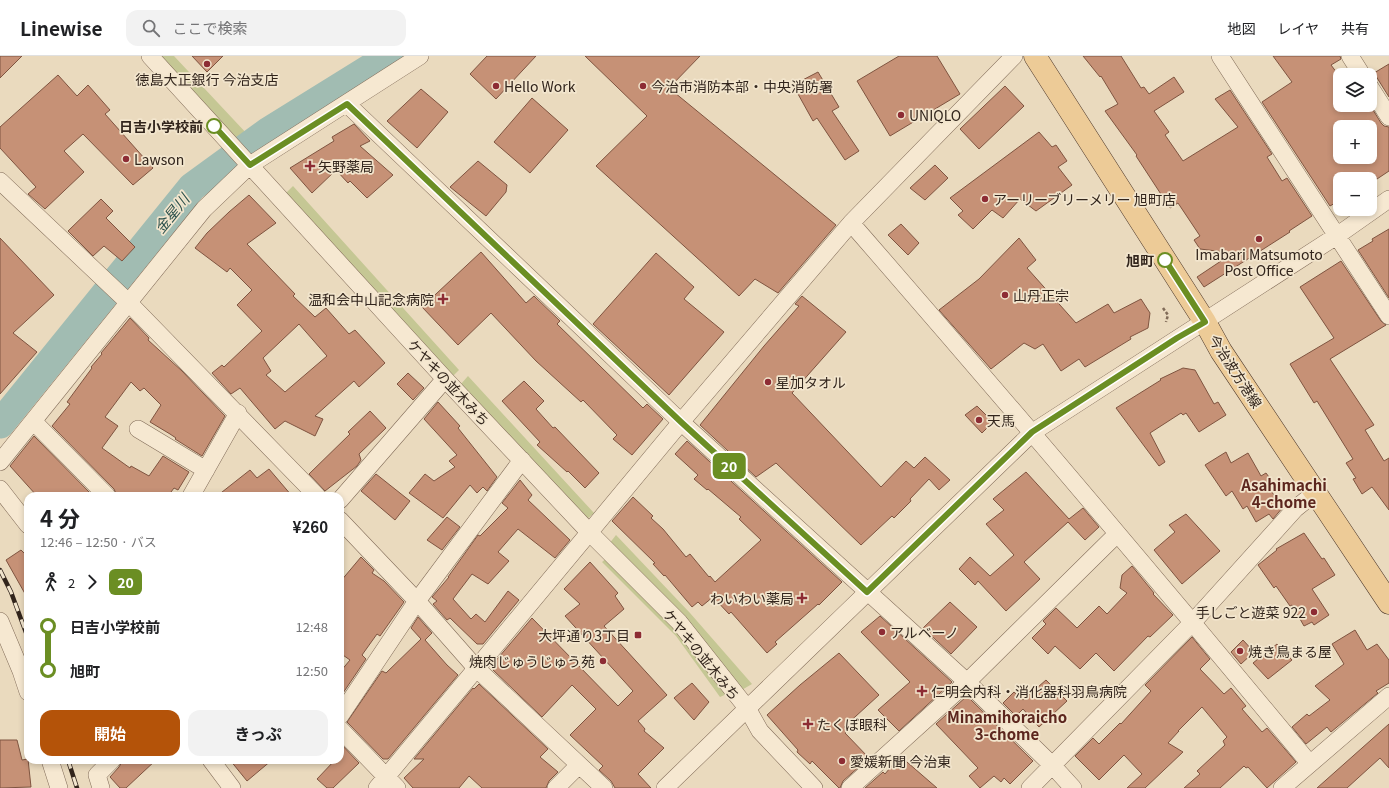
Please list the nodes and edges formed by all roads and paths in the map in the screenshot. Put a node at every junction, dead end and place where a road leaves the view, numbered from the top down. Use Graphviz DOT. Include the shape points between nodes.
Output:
graph roads {
  1 [pos="150,56"];
  2 [pos="1014,56"];
  3 [pos="1035,56"];
  4 [pos="1220,56"];
  5 [pos="1350,56"];
  6 [pos="417,57"];
  7 [pos="1358,68"];
  8 [pos="1377,98"];
  9 [pos="347,104"];
  10 [pos="1389,117"];
  11 [pos="250,165"];
  12 [pos="0,181"];
  13 [pos="1389,199"];
  14 [pos="851,223"];
  15 [pos="1338,235"];
  16 [pos="128,302"];
  17 [pos="1163,308"];
  18 [pos="1389,316"];
  19 [pos="1166,322"];
  20 [pos="1205,322"];
  21 [pos="445,379"];
  22 [pos="238,413"];
  23 [pos="33,421"];
  24 [pos="681,422"];
  25 [pos="138,429"];
  26 [pos="1032,432"];
  27 [pos="522,460"];
  28 [pos="0,462"];
  29 [pos="206,470"];
  30 [pos="0,490"];
  31 [pos="103,492"];
  32 [pos="194,492"];
  33 [pos="313,492"];
  34 [pos="1316,492"];
  35 [pos="344,495"];
  36 [pos="24,520"];
  37 [pos="344,524"];
  38 [pos="590,533"];
  39 [pos="1117,534"];
  40 [pos="867,592"];
  41 [pos="417,601"];
  42 [pos="1389,603"];
  43 [pos="0,621"];
  44 [pos="1192,622"];
  45 [pos="476,668"];
  46 [pos="24,680"];
  47 [pos="967,682"];
  48 [pos="1389,696"];
  49 [pos="747,708"];
  50 [pos="344,710"];
  51 [pos="344,733"];
  52 [pos="51,764"];
  53 [pos="108,764"];
  54 [pos="214,764"];
  55 [pos="1310,764"];
  56 [pos="579,765"];
  57 [pos="1052,765"];
  58 [pos="387,784"];
  59 [pos="56,788"];
  60 [pos="101,788"];
  61 [pos="232,788"];
  62 [pos="556,788"];
  63 [pos="604,788"];
  64 [pos="665,788"];
  65 [pos="814,788"];
  66 [pos="850,788"];
  67 [pos="1030,788"];
  68 [pos="1073,788"];
  69 [pos="1282,788"];
  1 -- 11 [label="street, ケヤキの並木みち"];
  2 -- 14 [label="street"];
  3 -- 20 [label="main road, 今治波方港線"];
  4 -- 15 [label="street"];
  5 -- 7 [label="street"];
  6 -- 9 [label="street"];
  8 -- 10 [label="street"];
  9 -- 11 [label="street"];
  9 -- 24 [label="street"];
  11 -- 16 [label="street" via="204,209"];
  11 -- 21 [label="street, ケヤキの並木みち"];
  12 -- 16 [label="street"];
  13 -- 15 [label="street"];
  14 -- 24 [label="street"];
  14 -- 26 [label="street"];
  15 -- 18 [label="street"];
  15 -- 20 [label="street"];
  16 -- 22 [label="street"];
  16 -- 23 [label="street"];
  17 -- 19 [label="path" via="1168,315"];
  20 -- 26 [label="street"];
  20 -- 34 [label="main road, 今治波方港線" via="1221,351"];
  21 -- 27 [label="street, ケヤキの並木みち"];
  21 -- 35 [label="street"];
  22 -- 29 [label="street"];
  22 -- 33 [label="street"];
  23 -- 28 [label="street"];
  23 -- 31 [label="street"];
  24 -- 38 [label="street"];
  24 -- 40 [label="street"];
  25 -- 29 [label="street"];
  26 -- 39 [label="street"];
  26 -- 40 [label="street"];
  27 -- 38 [label="street, ケヤキの並木みち"];
  27 -- 41 [label="street"];
  29 -- 32 [label="street"];
  30 -- 36 [label="street"];
  34 -- 42 [label="main road, 今治波方港線"];
  34 -- 44 [label="street" via="1295,509"];
  37 -- 41 [label="street"];
  38 -- 45 [label="street"];
  38 -- 49 [label="street, ケヤキの並木みち" via="679,622"];
  39 -- 44 [label="street"];
  39 -- 47 [label="street"];
  40 -- 47 [label="street"];
  40 -- 49 [label="street"];
  41 -- 45 [label="street"];
  41 -- 50 [label="street"];
  43 -- 46 [label="street"];
  44 -- 55 [label="street"];
  44 -- 57 [label="street"];
  45 -- 56 [label="street"];
  45 -- 58 [label="street"];
  47 -- 57 [label="street"];
  47 -- 66 [label="street"];
  48 -- 55 [label="street"];
  49 -- 64 [label="street"];
  49 -- 65 [label="street, ケヤキの並木みち" via="760,731"];
  51 -- 58 [label="street"];
  52 -- 59 [label="street"];
  53 -- 60 [label="street" via="97,775"];
  54 -- 61 [label="street"];
  55 -- 69 [label="street"];
  56 -- 62 [label="street"];
  56 -- 63 [label="street"];
  57 -- 67 [label="street"];
  57 -- 68 [label="street"];
}
